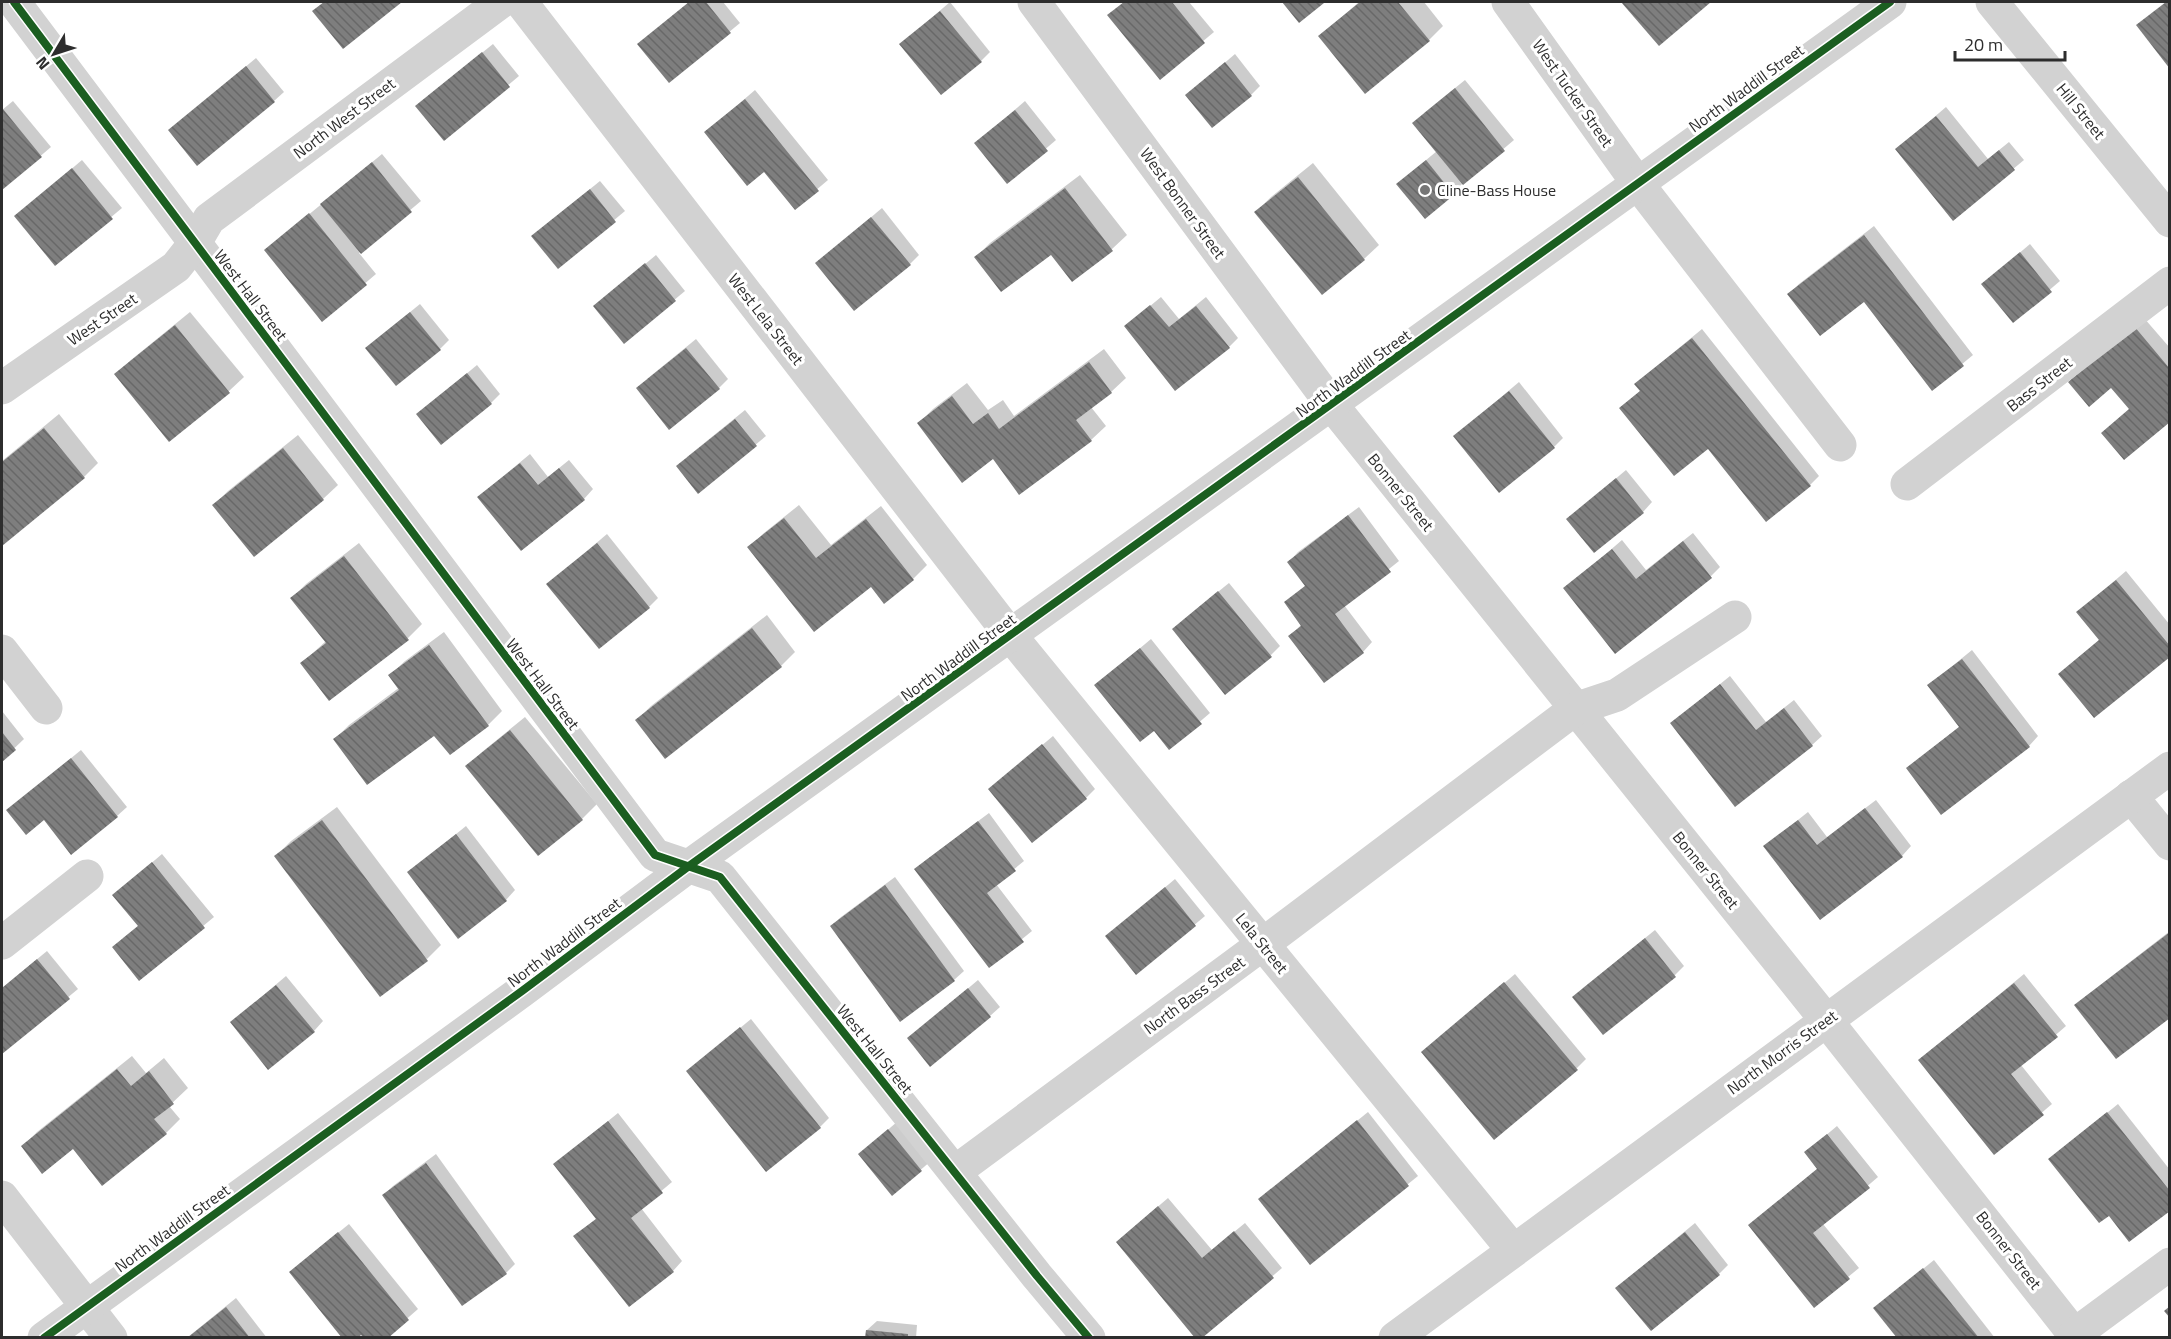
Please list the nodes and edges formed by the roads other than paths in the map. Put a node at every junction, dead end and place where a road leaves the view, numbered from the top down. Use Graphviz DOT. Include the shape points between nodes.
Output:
graph roads {
  1 [pos="14,2"];
  2 [pos="501,2"];
  3 [pos="521,2"];
  4 [pos="1034,2"];
  5 [pos="1508,2"];
  6 [pos="1890,2"];
  7 [pos="1992,2"];
  8 [pos="1638,184"];
  9 [pos="2169,221"];
  10 [pos="195,243"];
  11 [pos="2169,283"];
  12 [pos="2,388"];
  13 [pos="1332,405"];
  14 [pos="1840,445"];
  15 [pos="1907,484"];
  16 [pos="1735,617"];
  17 [pos="1011,636"];
  18 [pos="2,651"];
  19 [pos="46,708"];
  20 [pos="1575,709"];
  21 [pos="2169,768"];
  22 [pos="2131,796"];
  23 [pos="2169,844"];
  24 [pos="689,866"];
  25 [pos="87,876"];
  26 [pos="2,943"];
  27 [pos="1263,944"];
  28 [pos="1826,1020"];
  29 [pos="956,1171"];
  30 [pos="2,1197"];
  31 [pos="1513,1250"];
  32 [pos="2169,1264"];
  33 [pos="86,1307"];
  34 [pos="2076,1336"];
  35 [pos="44,1338"];
  36 [pos="111,1338"];
  37 [pos="1089,1338"];
  38 [pos="1395,1338"];
  1 -- 10 [label="street, West Hall Street"];
  2 -- 10 [label="street, North West Street" via="209,219"];
  3 -- 17 [label="street, West Lela Street"];
  4 -- 13 [label="street, West Bonner Street"];
  5 -- 8 [label="street, West Tucker Street"];
  6 -- 8 [label="street, North Waddill Street"];
  7 -- 9 [label="street, Hill Street"];
  8 -- 13 [label="street, North Waddill Street"];
  8 -- 14 [label="street, West Tucker Street"];
  10 -- 12 [label="street, West Street" via="176,267"];
  10 -- 24 [label="street, West Hall Street" via="655,855"];
  11 -- 15 [label="street, Bass Street"];
  13 -- 17 [label="street, North Waddill Street"];
  13 -- 20 [label="street, Bonner Street"];
  16 -- 20 [label="street, North Bass Street" via="1617,695"];
  17 -- 24 [label="street, North Waddill Street"];
  17 -- 27 [label="street, Lela Street"];
  18 -- 19 [label="street"];
  20 -- 27 [label="street, North Bass Street"];
  20 -- 28 [label="street, Bonner Street"];
  21 -- 22 [label="street, North Morris Street"];
  22 -- 23 [label="street"];
  22 -- 28 [label="street, North Morris Street"];
  24 -- 29 [label="street, West Hall Street" via="720,877"];
  24 -- 33 [label="street, North Waddill Street"];
  25 -- 26 [label="street"];
  27 -- 29 [label="street, North Bass Street"];
  27 -- 31 [label="street, Lela Street"];
  28 -- 31 [label="street, North Morris Street"];
  28 -- 34 [label="street, Bonner Street"];
  29 -- 37 [label="street, West Hall Street"];
  30 -- 33 [label="street"];
  31 -- 38 [label="street, North Morris Street"];
  32 -- 34 [label="street"];
  33 -- 35 [label="street, North Waddill Street"];
  33 -- 36 [label="street"];
}
